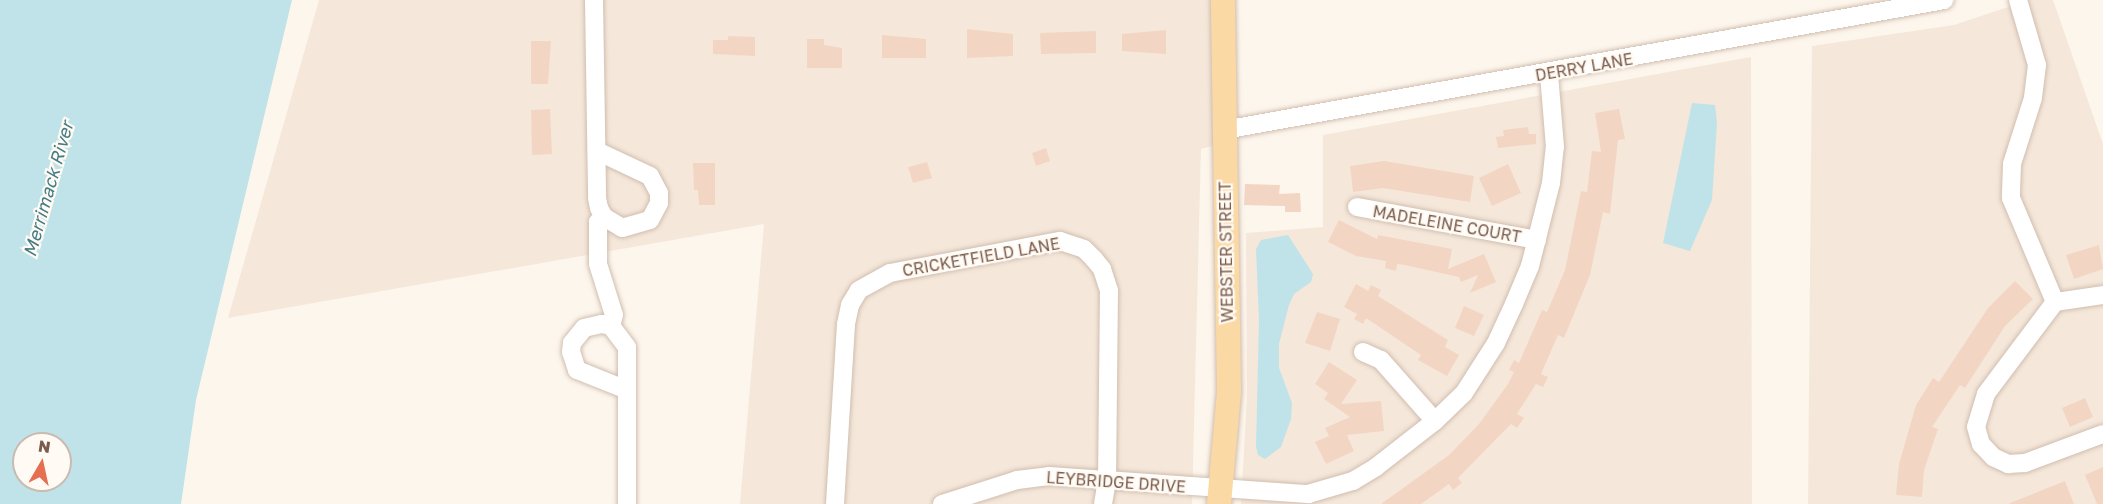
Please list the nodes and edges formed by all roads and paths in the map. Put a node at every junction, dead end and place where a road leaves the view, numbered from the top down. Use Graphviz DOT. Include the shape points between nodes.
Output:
graph roads {
  1 [pos="594,0"];
  2 [pos="1223,0"];
  3 [pos="1944,0"];
  4 [pos="2018,0"];
  5 [pos="1549,74"];
  6 [pos="1224,130"];
  7 [pos="597,151"];
  8 [pos="1358,207"];
  9 [pos="604,217"];
  10 [pos="1537,240"];
  11 [pos="2103,296"];
  12 [pos="2055,302"];
  13 [pos="611,326"];
  14 [pos="1363,352"];
  15 [pos="627,390"];
  16 [pos="1435,421"];
  17 [pos="2103,434"];
  18 [pos="1107,481"];
  19 [pos="1220,497"];
  20 [pos="627,504"];
  21 [pos="835,504"];
  22 [pos="942,504"];
  23 [pos="1103,504"];
  1 -- 7 [label="street"];
  2 -- 6 [label="main road, WEBSTER STREET"];
  3 -- 5 [label="street, DERRY LANE"];
  4 -- 12 [label="street" via="2037,65 2032,98 2012,164 2011,198"];
  5 -- 6 [label="street, DERRY LANE"];
  5 -- 10 [label="street, LEYBRIDGE DRIVE" via="1555,147"];
  6 -- 19 [label="main road, WEBSTER STREET" via="1229,391"];
  7 -- 9 [label="street" via="597,198"];
  7 -- 9 [label="street" via="642,170 659,193 656,213 641,226 622,228"];
  8 -- 10 [label="street, MADELEINE COURT"];
  9 -- 13 [label="street" via="598,222 598,264 614,315"];
  10 -- 16 [label="street, LEYBRIDGE DRIVE" via="1530,266 1496,343 1464,393"];
  11 -- 12 [label="street"];
  12 -- 17 [label="street" via="1986,394 1976,427 1981,444 1993,457 2008,464 2025,463"];
  13 -- 15 [label="street" via="627,347"];
  13 -- 15 [label="street" via="584,328 572,343 573,362 585,376"];
  14 -- 16 [label="street" via="1388,366"];
  15 -- 20 [label="street"];
  16 -- 19 [label="street, LEYBRIDGE DRIVE" via="1376,467 1330,490"];
  18 -- 19 [label="street, LEYBRIDGE DRIVE"];
  18 -- 21 [label="street, CRICKETFIELD LANE" via="1109,291 1094,259 1084,249 1060,241 890,273 859,290 849,305 846,324"];
  18 -- 22 [label="street, LEYBRIDGE DRIVE" via="1032,477"];
  18 -- 23 [label="street, CRICKETFIELD LANE"];
}
